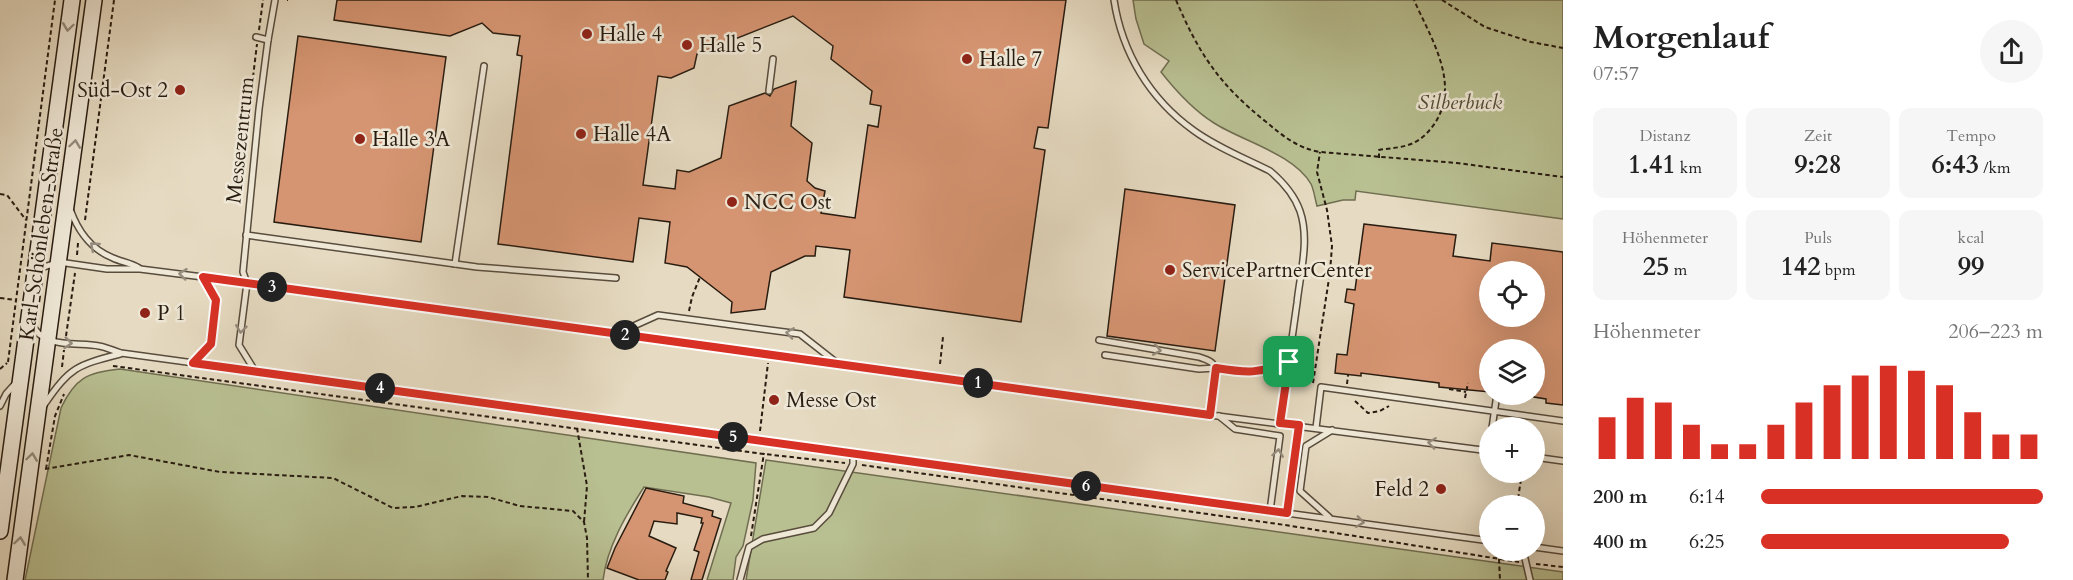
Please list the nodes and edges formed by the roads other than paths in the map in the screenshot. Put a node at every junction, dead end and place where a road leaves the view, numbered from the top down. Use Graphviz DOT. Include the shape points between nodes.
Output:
graph roads {
  1 [pos="72,0"];
  2 [pos="94,0"];
  3 [pos="275,0"];
  4 [pos="1114,0"];
  5 [pos="256,37"];
  6 [pos="268,40"];
  7 [pos="773,59"];
  8 [pos="484,66"];
  9 [pos="769,91"];
  10 [pos="67,202"];
  11 [pos="246,235"];
  12 [pos="59,262"];
  13 [pos="455,264"];
  14 [pos="141,269"];
  15 [pos="35,271"];
  16 [pos="203,277"];
  17 [pos="616,278"];
  18 [pos="246,283"];
  19 [pos="29,313"];
  20 [pos="618,334"];
  21 [pos="48,340"];
  22 [pos="1099,340"];
  23 [pos="121,353"];
  24 [pos="1106,355"];
  25 [pos="1289,362"];
  26 [pos="193,363"];
  27 [pos="838,364"];
  28 [pos="1216,368"];
  29 [pos="255,371"];
  30 [pos="21,378"];
  31 [pos="1495,405"];
  32 [pos="0,406"];
  33 [pos="1494,412"];
  34 [pos="38,414"];
  35 [pos="1210,415"];
  36 [pos="1219,416"];
  37 [pos="1493,417"];
  38 [pos="1563,421"];
  39 [pos="1280,423"];
  40 [pos="1316,428"];
  41 [pos="1332,430"];
  42 [pos="1479,450"];
  43 [pos="854,453"];
  44 [pos="1545,459"];
  45 [pos="1563,461"];
  46 [pos="1270,511"];
  47 [pos="1330,518"];
  48 [pos="0,525"];
  49 [pos="1479,539"];
  50 [pos="1545,549"];
  51 [pos="1563,551"];
  52 [pos="1526,561"];
  53 [pos="15,580"];
  54 [pos="740,580"];
  55 [pos="1530,580"];
  1 -- 15 [label="main road, Karl-Schönleben-Straße, one-way"];
  10 -- 2 [label="main road, Karl-Schönleben-Straße, one-way"];
  3 -- 6 [label="lane, Messezentrum"];
  4 -- 25 [label="lane" via="1133,62 1170,112 1215,144 1270,171 1295,199 1301,213 1304,242"];
  5 -- 6 [label="lane"];
  6 -- 11 [label="lane, Messezentrum"];
  7 -- 9 [label="lane"];
  8 -- 13 [label="lane"];
  10 -- 12 [label="main road, Karl-Schönleben-Straße"];
  14 -- 10 [label="lane, one-way" via="103,254 90,244"];
  11 -- 13 [label="lane"];
  11 -- 18 [label="lane, Messezentrum"];
  12 -- 14 [label="lane"];
  12 -- 15 [label="lane"];
  12 -- 21 [label="main road, Karl-Schönleben-Straße"];
  13 -- 17 [label="lane"];
  16 -- 14 [label="lane, one-way"];
  15 -- 19 [label="main road, Karl-Schönleben-Straße"];
  16 -- 18 [label="lane"];
  16 -- 26 [label="lane" via="216,300 211,344"];
  18 -- 20 [label="lane"];
  18 -- 29 [label="lane, Messezentrum, one-way" via="239,345"];
  19 -- 21 [label="lane" via="35,329"];
  19 -- 30 [label="main road, Karl-Schönleben-Straße"];
  20 -- 27 [label="lane"];
  27 -- 20 [label="lane, one-way" via="800,334 750,327 658,315"];
  21 -- 23 [label="lane, one-way" via="101,346"];
  21 -- 34 [label="main road, Karl-Schönleben-Straße"];
  22 -- 28 [label="lane, one-way" via="1199,357"];
  23 -- 26 [label="lane"];
  23 -- 34 [label="lane" via="71,372"];
  24 -- 28 [label="lane"];
  25 -- 28 [label="lane" via="1252,373"];
  25 -- 39 [label="lane"];
  26 -- 29 [label="lane"];
  27 -- 35 [label="lane"];
  28 -- 35 [label="lane"];
  29 -- 43 [label="lane"];
  30 -- 32 [label="lane"];
  30 -- 48 [label="main road, Karl-Schönleben-Straße"];
  31 -- 33 [label="lane"];
  33 -- 37 [label="lane"];
  33 -- 38 [label="lane"];
  33 -- 40 [label="lane" via="1321,387"];
  53 -- 34 [label="main road, Karl-Schönleben-Straße, one-way" via="38,470"];
  35 -- 36 [label="lane"];
  36 -- 39 [label="lane"];
  46 -- 36 [label="lane, one-way" via="1280,436 1235,429"];
  39 -- 40 [label="lane"];
  40 -- 41 [label="lane"];
  42 -- 41 [label="lane, one-way"];
  41 -- 47 [label="lane" via="1306,446 1300,491"];
  43 -- 46 [label="lane"];
  43 -- 54 [label="lane" via="853,464 829,513 814,528 763,539 749,547"];
  44 -- 45 [label="lane"];
  46 -- 47 [label="lane"];
  47 -- 49 [label="lane, one-way"];
  50 -- 51 [label="lane"];
  52 -- 55 [label="lane"];
}
